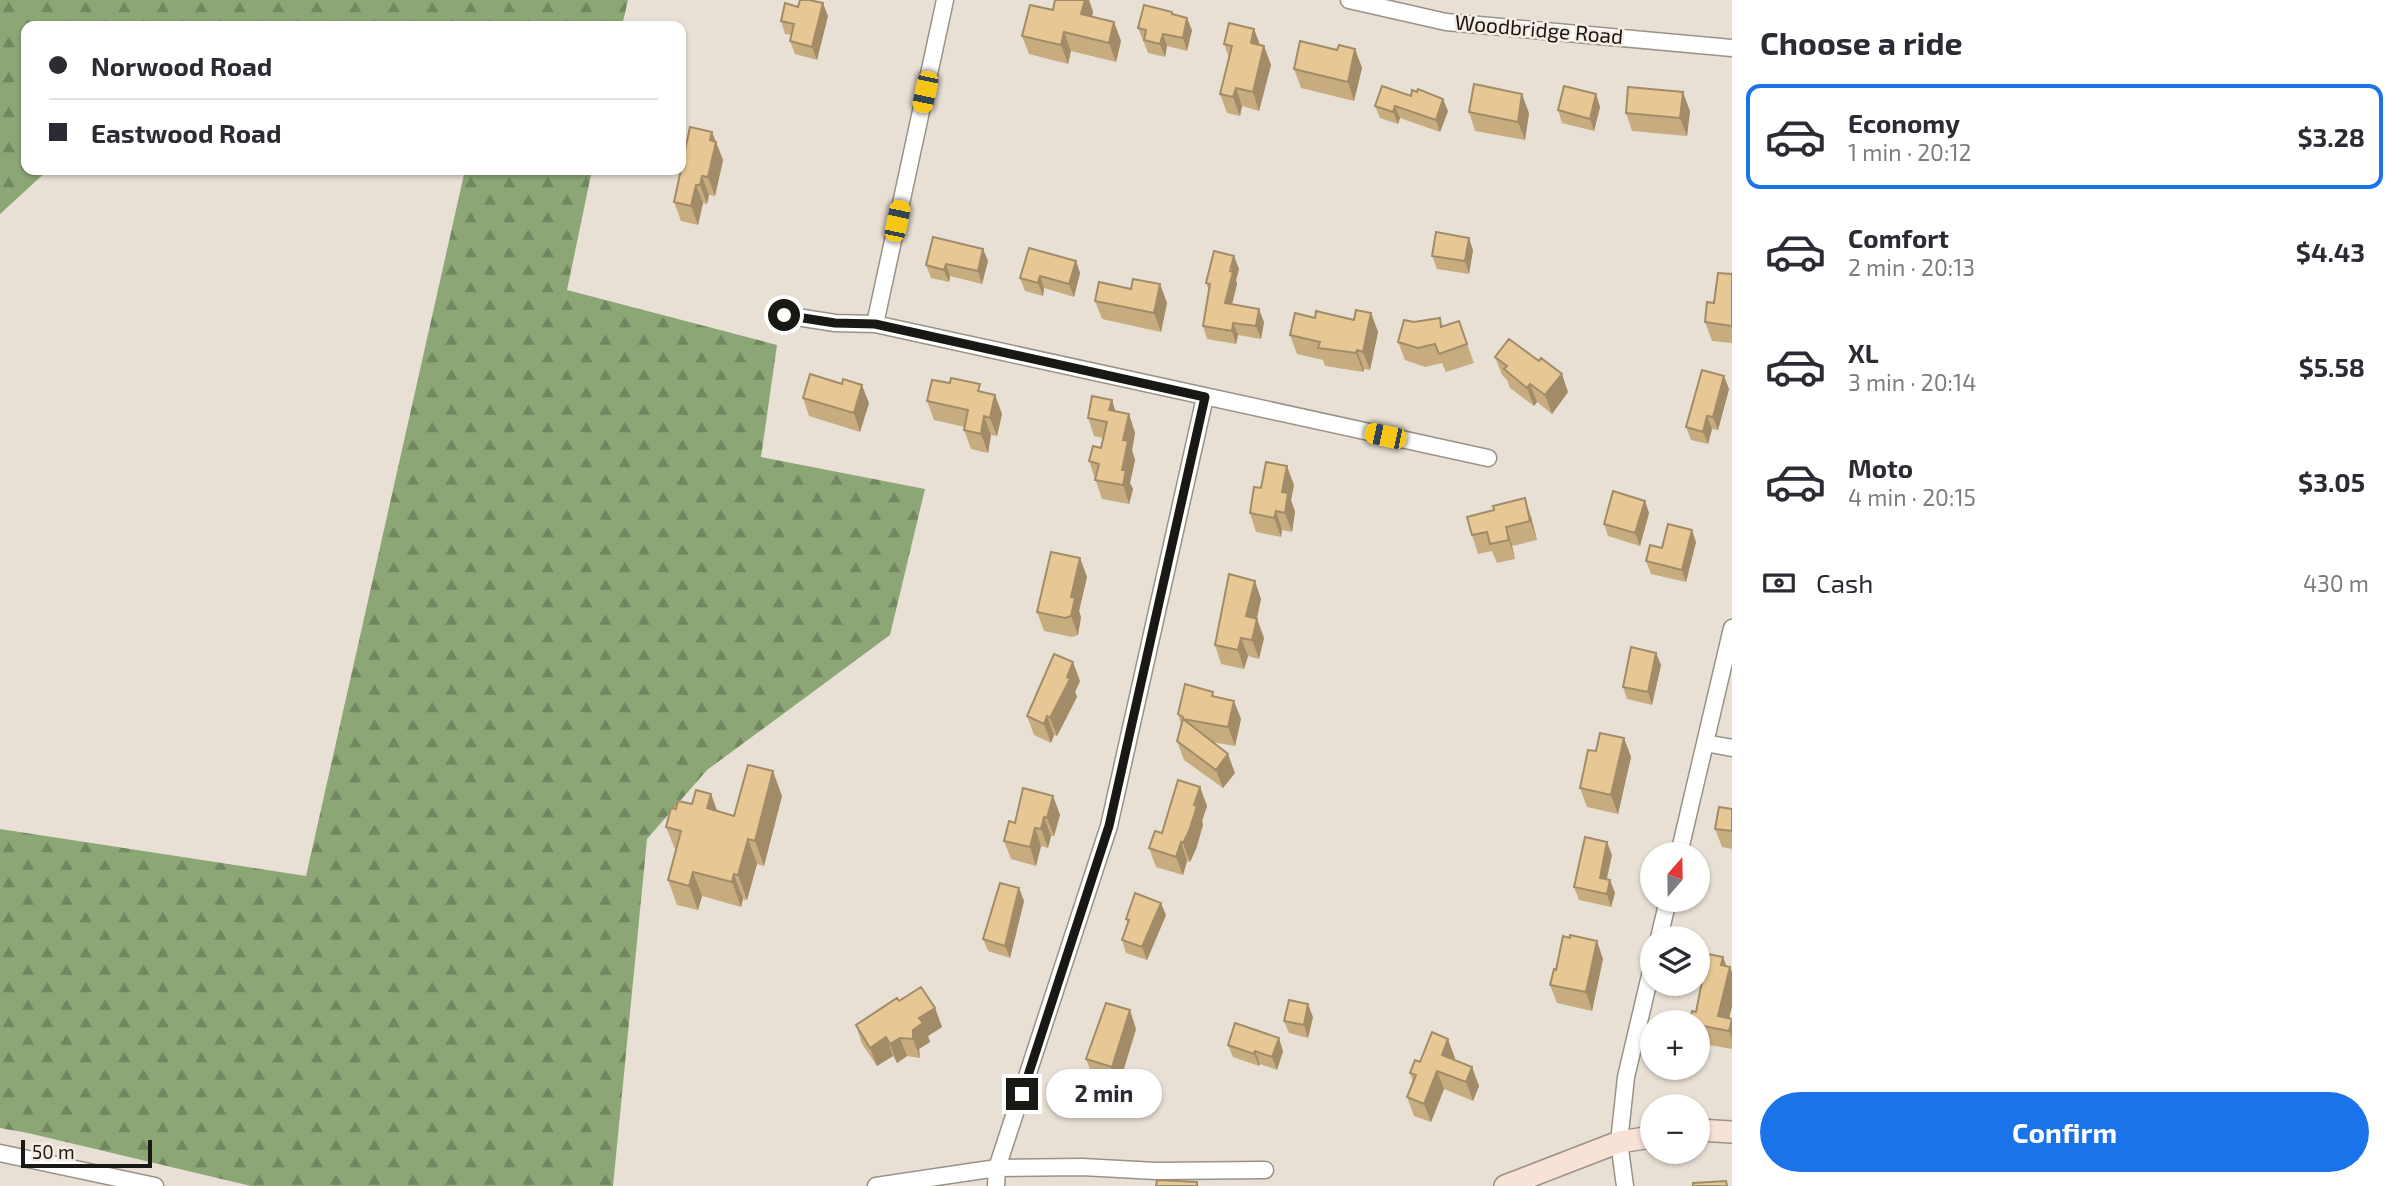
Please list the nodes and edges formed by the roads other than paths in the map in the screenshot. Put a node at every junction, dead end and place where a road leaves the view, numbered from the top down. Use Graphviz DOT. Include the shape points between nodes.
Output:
graph roads {
  1 [pos="945,0"];
  2 [pos="1349,0"];
  3 [pos="1732,48"];
  4 [pos="784,315"];
  5 [pos="875,324"];
  6 [pos="1205,397"];
  7 [pos="1488,458"];
  8 [pos="1732,628"];
  9 [pos="1705,743"];
  10 [pos="1732,748"];
  11 [pos="1682,842"];
  12 [pos="1645,996"];
  13 [pos="1710,1131"];
  14 [pos="1732,1132"];
  15 [pos="1640,1139"];
  16 [pos="1619,1142"];
  17 [pos="0,1153"];
  18 [pos="998,1168"];
  19 [pos="1265,1170"];
  20 [pos="155,1186"];
  21 [pos="876,1186"];
  22 [pos="996,1186"];
  23 [pos="1506,1186"];
  24 [pos="1625,1186"];
  1 -- 5 [label="street"];
  2 -- 3 [label="street, Woodbridge Road" via="1446,22"];
  4 -- 5 [label="street"];
  5 -- 6 [label="street"];
  6 -- 7 [label="street"];
  6 -- 18 [label="street" via="1109,826"];
  8 -- 9 [label="street"];
  9 -- 10 [label="street"];
  9 -- 11 [label="street"];
  12 -- 16 [label="street" via="1626,1077"];
  13 -- 14 [label="main road"];
  15 -- 16 [label="main road"];
  16 -- 23 [label="main road"];
  16 -- 24 [label="street"];
  17 -- 20 [label="street"];
  18 -- 19 [label="street"];
  18 -- 21 [label="street"];
  18 -- 22 [label="street"];
}
